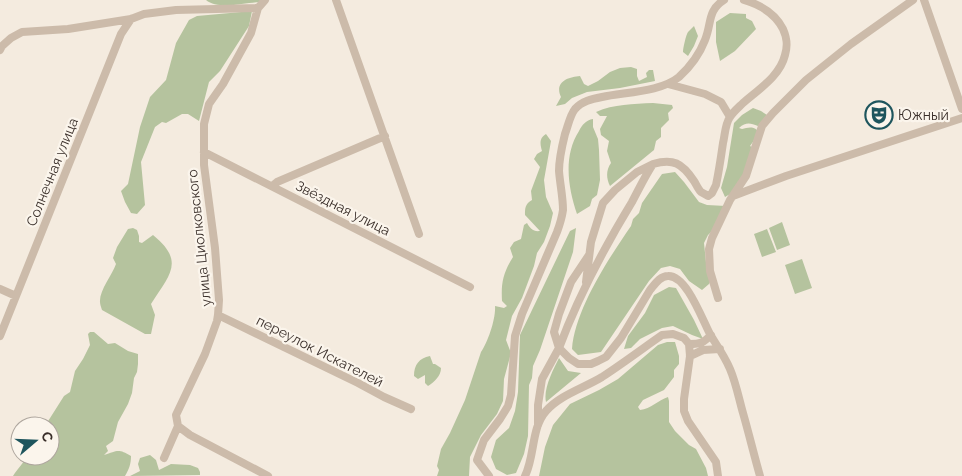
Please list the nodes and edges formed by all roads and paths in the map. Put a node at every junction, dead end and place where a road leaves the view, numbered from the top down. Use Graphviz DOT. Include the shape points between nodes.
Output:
graph roads {
  1 [pos="265,0"];
  2 [pos="336,0"];
  3 [pos="724,0"];
  4 [pos="744,0"];
  5 [pos="913,0"];
  6 [pos="924,0"];
  7 [pos="258,8"];
  8 [pos="132,19"];
  9 [pos="0,50"];
  10 [pos="668,84"];
  11 [pos="962,109"];
  12 [pos="730,117"];
  13 [pos="962,118"];
  14 [pos="385,136"];
  15 [pos="204,152"];
  16 [pos="653,164"];
  17 [pos="272,186"];
  18 [pos="733,196"];
  19 [pos="420,234"];
  20 [pos="589,255"];
  21 [pos="470,287"];
  22 [pos="0,289"];
  23 [pos="585,289"];
  24 [pos="16,296"];
  25 [pos="718,298"];
  26 [pos="218,315"];
  27 [pos="710,335"];
  28 [pos="0,336"];
  29 [pos="690,344"];
  30 [pos="559,348"];
  31 [pos="720,349"];
  32 [pos="690,356"];
  33 [pos="411,409"];
  34 [pos="178,426"];
  35 [pos="538,426"];
  36 [pos="164,458"];
  37 [pos="268,476"];
  38 [pos="489,476"];
  39 [pos="525,476"];
  40 [pos="718,476"];
  41 [pos="760,476"];
  1 -- 7 [label="street"];
  2 -- 14 [label="street"];
  3 -- 10 [label="street" via="716,5 705,40 690,66"];
  4 -- 12 [label="street" via="773,14 787,38 787,49 784,62 774,76"];
  5 -- 18 [label="street" via="806,80 773,113 762,126 746,176"];
  6 -- 11 [label="street"];
  7 -- 8 [label="street" via="176,10"];
  7 -- 15 [label="street, улица Циолковского" via="251,33 209,104 204,124"];
  8 -- 9 [label="street" via="22,32"];
  8 -- 24 [label="street, Солнечная улица" via="120,34"];
  10 -- 12 [label="street" via="721,102"];
  10 -- 38 [label="street" via="593,99 574,110 561,150 562,219 515,336 508,406 484,440 477,460"];
  12 -- 16 [label="street" via="716,185 708,196 674,162"];
  13 -- 18 [label="street"];
  14 -- 17 [label="street"];
  14 -- 19 [label="street"];
  15 -- 17 [label="street, Звёздная улица"];
  15 -- 26 [label="street, улица Циолковского" via="217,274"];
  16 -- 20 [label="street" via="637,172 603,203"];
  16 -- 23 [label="street"];
  17 -- 21 [label="street, Звёздная улица"];
  18 -- 25 [label="street" via="709,249 710,271"];
  20 -- 23 [label="street"];
  20 -- 30 [label="street" via="571,282 559,314 554,332"];
  22 -- 24 [label="street"];
  23 -- 30 [label="street"];
  24 -- 28 [label="street, Солнечная улица"];
  26 -- 33 [label="street, переулок Искателей"];
  26 -- 34 [label="street, улица Циолковского" via="205,354 176,415"];
  27 -- 29 [label="street" via="704,342"];
  27 -- 30 [label="street" via="690,294 679,280 666,276 650,290 606,357 591,364 578,364"];
  27 -- 31 [label="street"];
  29 -- 32 [label="street"];
  29 -- 35 [label="street" via="673,334 662,335 601,378 559,400 546,411"];
  30 -- 35 [label="street" via="542,379"];
  31 -- 32 [label="street" via="703,350"];
  31 -- 41 [label="street" via="730,370"];
  32 -- 40 [label="street" via="684,410 716,462"];
  34 -- 36 [label="street, улица Циолковского"];
  34 -- 37 [label="street"];
  35 -- 39 [label="street"];
}
